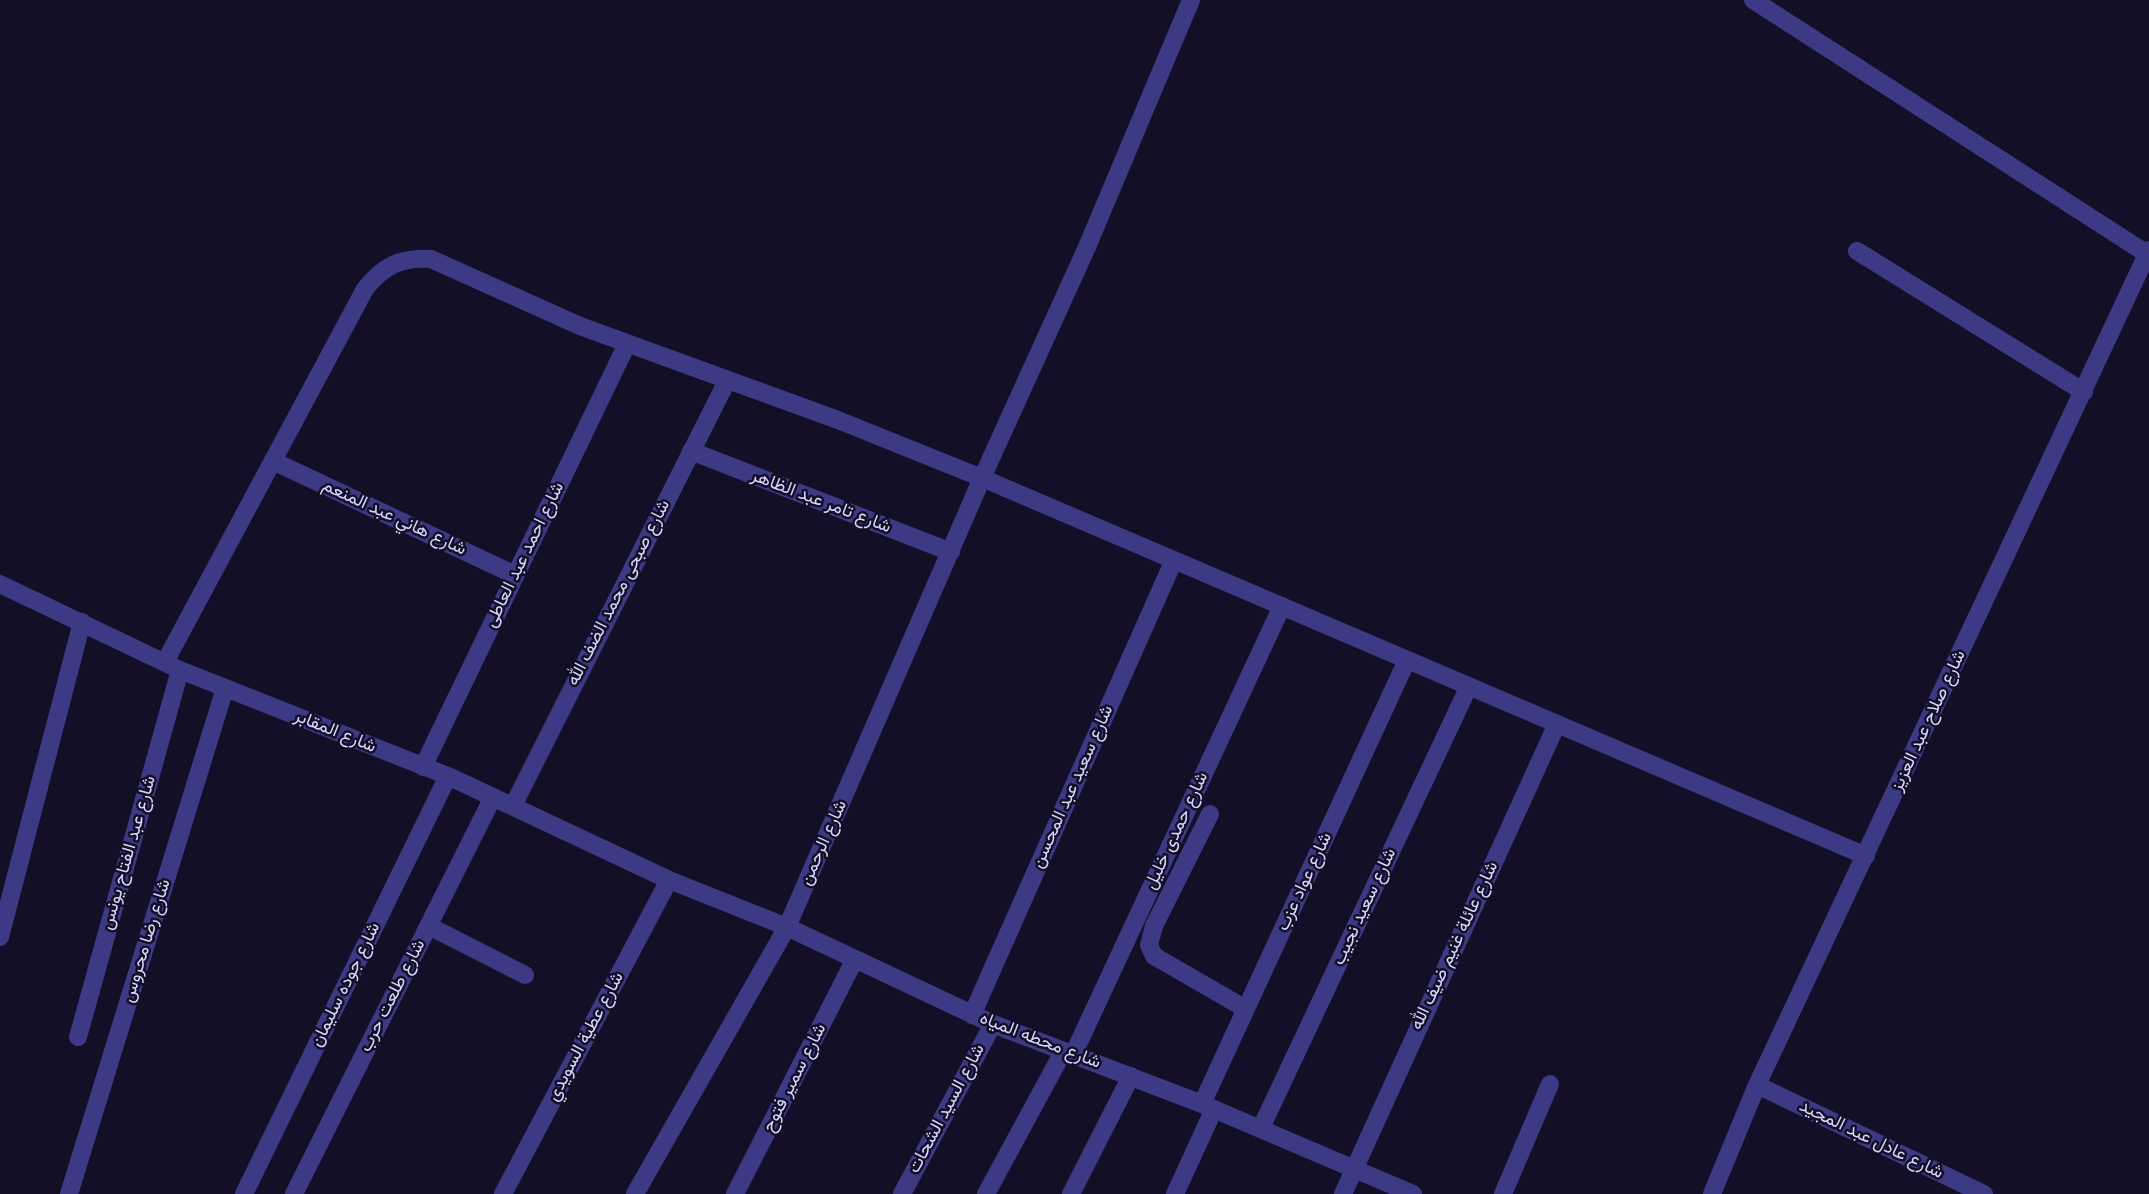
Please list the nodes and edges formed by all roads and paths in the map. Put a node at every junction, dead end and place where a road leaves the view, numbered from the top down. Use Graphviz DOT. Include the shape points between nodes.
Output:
graph roads {
  1 [pos="1191,0"];
  2 [pos="1753,0"];
  3 [pos="1857,251"];
  4 [pos="2148,252"];
  5 [pos="627,344"];
  6 [pos="726,381"];
  7 [pos="2084,391"];
  8 [pos="691,451"];
  9 [pos="272,461"];
  10 [pos="982,478"];
  11 [pos="951,552"];
  12 [pos="1174,560"];
  13 [pos="515,575"];
  14 [pos="0,584"];
  15 [pos="1282,606"];
  16 [pos="82,622"];
  17 [pos="1407,660"];
  18 [pos="172,666"];
  19 [pos="1469,686"];
  20 [pos="225,688"];
  21 [pos="1556,726"];
  22 [pos="423,767"];
  23 [pos="448,776"];
  24 [pos="492,799"];
  25 [pos="513,806"];
  26 [pos="1210,814"];
  27 [pos="1866,856"];
  28 [pos="669,880"];
  29 [pos="429,926"];
  30 [pos="787,928"];
  31 [pos="0,937"];
  32 [pos="855,961"];
  33 [pos="525,975"];
  34 [pos="1246,1009"];
  35 [pos="972,1015"];
  36 [pos="993,1024"];
  37 [pos="78,1037"];
  38 [pos="1068,1054"];
  39 [pos="1131,1076"];
  40 [pos="1550,1084"];
  41 [pos="1757,1085"];
  42 [pos="1208,1106"];
  43 [pos="1261,1128"];
  44 [pos="1353,1166"];
  45 [pos="69,1194"];
  46 [pos="244,1194"];
  47 [pos="294,1194"];
  48 [pos="503,1194"];
  49 [pos="635,1194"];
  50 [pos="735,1194"];
  51 [pos="902,1194"];
  52 [pos="986,1194"];
  53 [pos="1071,1194"];
  54 [pos="1175,1194"];
  55 [pos="1343,1194"];
  56 [pos="1413,1194"];
  57 [pos="1503,1194"];
  58 [pos="1712,1194"];
  59 [pos="1984,1194"];
  1 -- 10 [label="street, شارع الرحمن" via="1087,247"];
  2 -- 4 [label="street"];
  3 -- 7 [label="street"];
  4 -- 7 [label="street, شارع صلاح عبد العزيز"];
  5 -- 6 [label="street, شارع عبد الفتاح يونس"];
  5 -- 9 [label="street, شارع عبد الفتاح يونس" via="431,259 393,263 365,289"];
  5 -- 13 [label="street, شارع احمد عبد العاطى"];
  6 -- 8 [label="street, شارع صبحى محمد الضف الله"];
  6 -- 10 [label="street, شارع عبد الفتاح يونس"];
  7 -- 27 [label="street, شارع صلاح عبد العزيز"];
  8 -- 11 [label="street, شارع تامر عبد الظاهر"];
  8 -- 25 [label="street, شارع صبحى محمد الضف الله"];
  9 -- 13 [label="street, شارع هاني عبد المنعم"];
  9 -- 18 [label="street, شارع عبد الفتاح يونس"];
  10 -- 11 [label="street, شارع الرحمن"];
  10 -- 12 [label="street, شارع عبد الفتاح يونس"];
  11 -- 30 [label="street, شارع الرحمن"];
  12 -- 15 [label="street, شارع عبد الفتاح يونس"];
  12 -- 35 [label="street, شارع سعيد عبد المحسن"];
  13 -- 22 [label="street, شارع احمد عبد العاطى"];
  14 -- 16 [label="street, شارع المقابر"];
  15 -- 17 [label="street, شارع عبد الفتاح يونس"];
  15 -- 38 [label="street, شارع حمدى خليل"];
  16 -- 18 [label="street, شارع المقابر"];
  16 -- 31 [label="street"];
  17 -- 19 [label="street, شارع عبد الفتاح يونس"];
  17 -- 34 [label="street, شارع عواد عزب"];
  18 -- 20 [label="street, شارع المقابر"];
  18 -- 37 [label="street, شارع عبد الفتاح يونس"];
  19 -- 21 [label="street, شارع عبد الفتاح يونس"];
  19 -- 43 [label="street, شارع سعيد نجيب"];
  20 -- 22 [label="street, شارع المقابر"];
  20 -- 45 [label="street, شارع رضا محروس"];
  21 -- 27 [label="street, شارع عبد الفتاح يونس"];
  21 -- 44 [label="street, شارع عائلة غنيم ضيف الله"];
  22 -- 23 [label="street, شارع المقابر"];
  23 -- 24 [label="street, شارع المقابر"];
  23 -- 46 [label="street, شارع جوده سليمان"];
  24 -- 25 [label="street, شارع المقابر"];
  24 -- 29 [label="street, شارع طلعت حرب"];
  25 -- 28 [label="street, شارع المقابر"];
  26 -- 34 [label="street" via="1149,945 1154,956"];
  27 -- 41 [label="street, شارع صلاح عبد العزيز"];
  28 -- 30 [label="street, شارع محطه المياه"];
  28 -- 48 [label="street, شارع عطية السويدي"];
  29 -- 33 [label="street"];
  29 -- 47 [label="street, شارع طلعت حرب"];
  30 -- 32 [label="street, شارع محطه المياه"];
  30 -- 49 [label="street, شارع الرحمن"];
  32 -- 35 [label="street, شارع محطه المياه"];
  32 -- 50 [label="street, شارع سمير فتوح"];
  34 -- 42 [label="street, شارع عواد عزب"];
  35 -- 36 [label="street, شارع محطه المياه"];
  36 -- 38 [label="street, شارع محطه المياه"];
  36 -- 51 [label="street, شارع السيد الشحات"];
  38 -- 39 [label="street, شارع محطه المياه"];
  38 -- 52 [label="street, شارع حمدى خليل"];
  39 -- 42 [label="street, شارع محطه المياه"];
  39 -- 53 [label="street"];
  40 -- 57 [label="street"];
  41 -- 58 [label="street, شارع صلاح عبد العزيز"];
  41 -- 59 [label="street, شارع عادل عبد المجيد"];
  42 -- 43 [label="street, شارع محطه المياه"];
  42 -- 54 [label="street, شارع عواد عزب"];
  43 -- 44 [label="street, شارع محطه المياه"];
  44 -- 55 [label="street, شارع عائلة غنيم ضيف الله"];
  44 -- 56 [label="street, شارع محطه المياه"];
}
